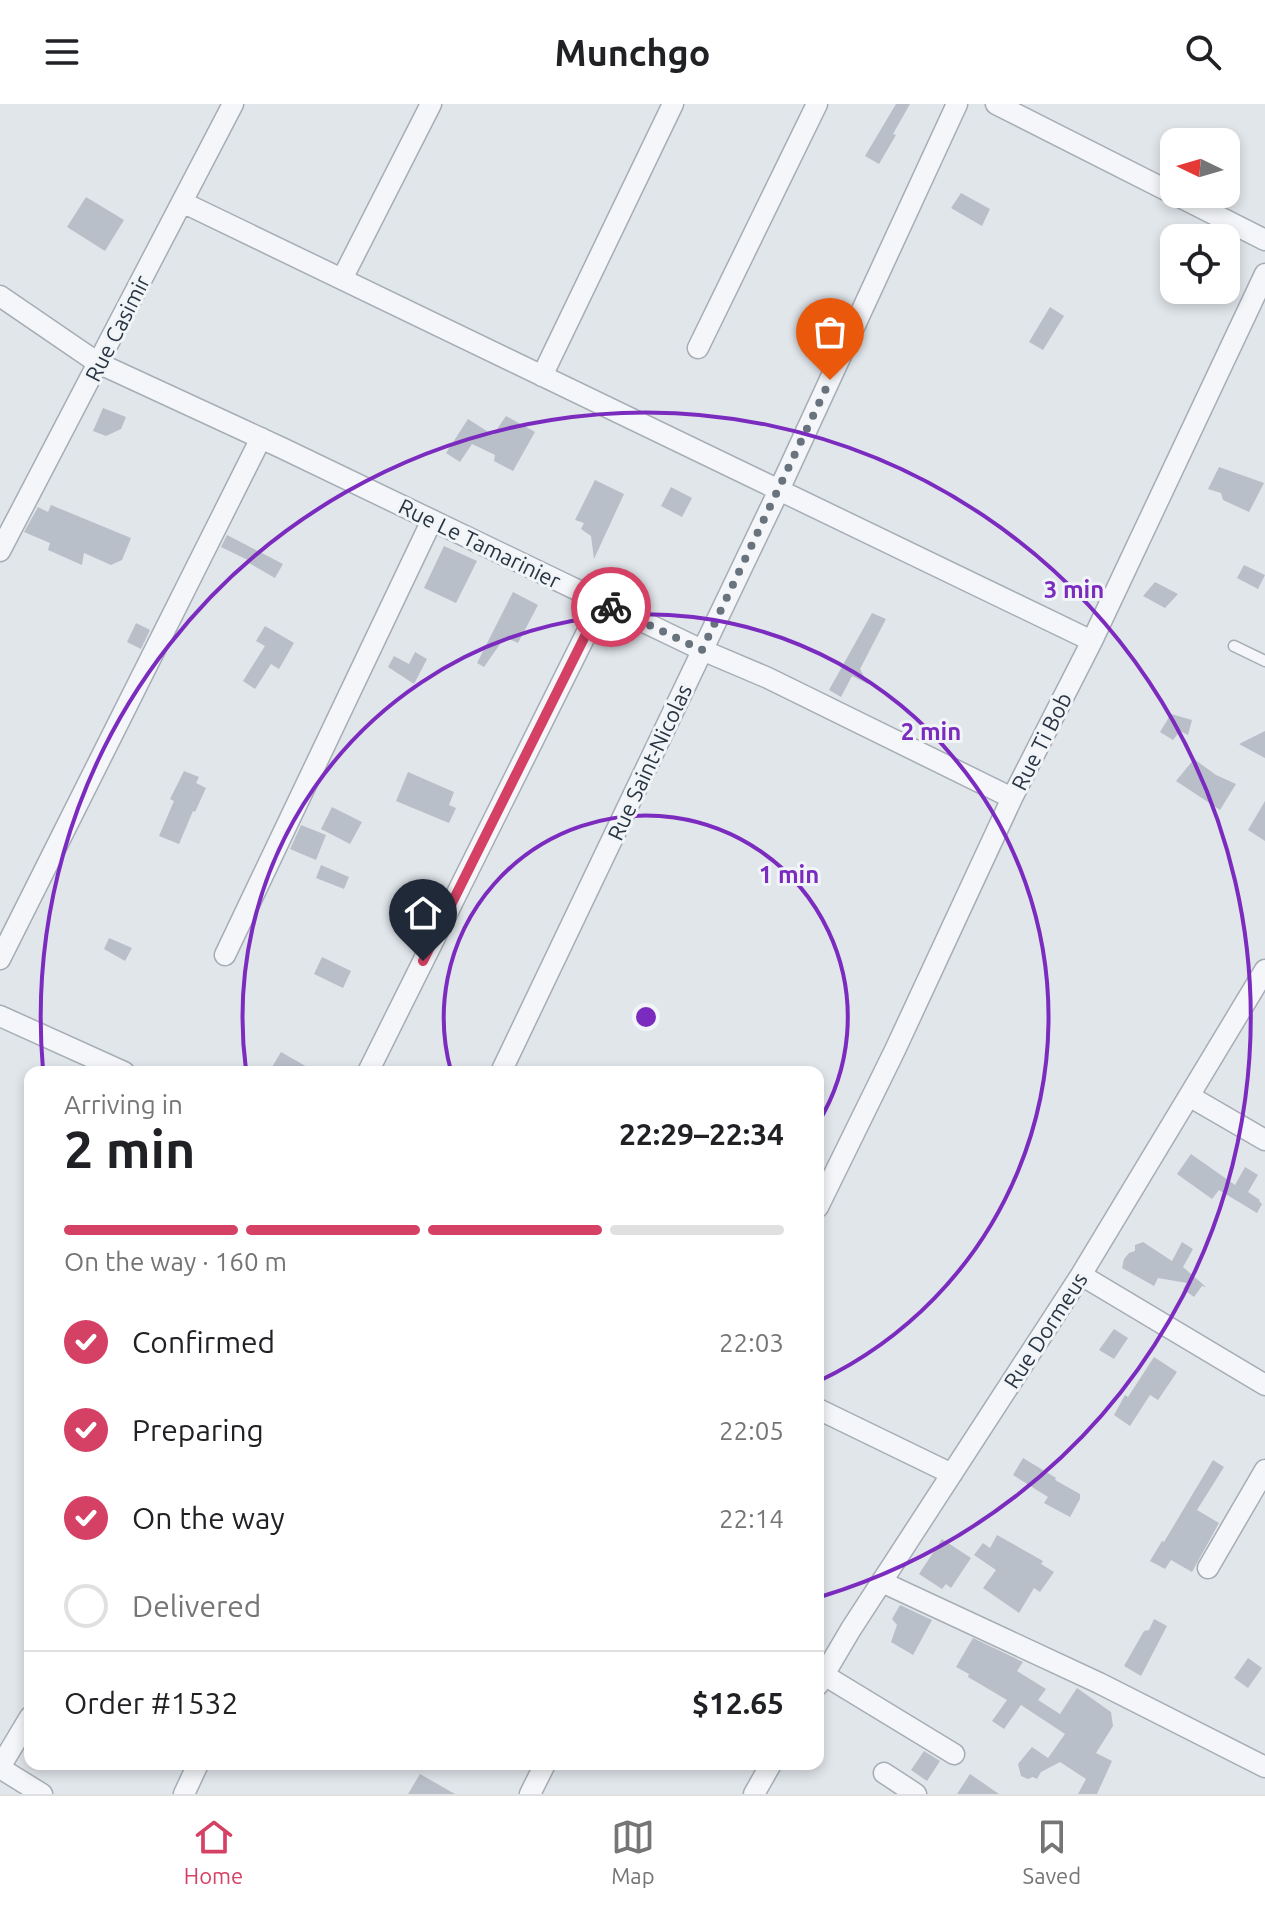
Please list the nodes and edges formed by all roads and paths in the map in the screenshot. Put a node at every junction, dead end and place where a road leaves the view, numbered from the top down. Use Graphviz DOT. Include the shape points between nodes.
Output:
graph roads {
  1 [pos="233,104"];
  2 [pos="431,104"];
  3 [pos="673,104"];
  4 [pos="817,104"];
  5 [pos="957,104"];
  6 [pos="996,104"];
  7 [pos="1160,187"];
  8 [pos="182,202"];
  9 [pos="1202,208"];
  10 [pos="1265,240"];
  11 [pos="1265,274"];
  12 [pos="342,279"];
  13 [pos="0,296"];
  14 [pos="1259,303"];
  15 [pos="698,348"];
  16 [pos="98,363"];
  17 [pos="542,376"];
  18 [pos="261,438"];
  19 [pos="779,490"];
  20 [pos="432,520"];
  21 [pos="0,551"];
  22 [pos="602,602"];
  23 [pos="1092,641"];
  24 [pos="1234,646"];
  25 [pos="702,650"];
  26 [pos="1265,661"];
  27 [pos="1012,798"];
  28 [pos="225,955"];
  29 [pos="0,959"];
  30 [pos="1264,972"];
  31 [pos="0,1016"];
  32 [pos="111,1066"];
  33 [pos="371,1066"];
  34 [pos="504,1066"];
  35 [pos="1189,1096"];
  36 [pos="1265,1140"];
  37 [pos="824,1195"];
  38 [pos="1081,1275"];
  39 [pos="1265,1385"];
  40 [pos="824,1412"];
  41 [pos="1265,1470"];
  42 [pos="952,1474"];
  43 [pos="1208,1568"];
  44 [pos="882,1582"];
  45 [pos="824,1675"];
  46 [pos="824,1682"];
  47 [pos="24,1727"];
  48 [pos="954,1754"];
  49 [pos="0,1767"];
  50 [pos="1265,1767"];
  51 [pos="195,1770"];
  52 [pos="542,1770"];
  53 [pos="768,1770"];
  54 [pos="884,1773"];
  55 [pos="42,1794"];
  56 [pos="184,1794"];
  57 [pos="530,1794"];
  58 [pos="754,1794"];
  59 [pos="916,1794"];
  1 -- 8 [label="street, Rue Casimir"];
  2 -- 12 [label="street"];
  3 -- 17 [label="street"];
  4 -- 15 [label="street"];
  5 -- 19 [label="street, Rue Saint-Nicolas"];
  6 -- 7 [label="street"];
  8 -- 12 [label="street"];
  8 -- 16 [label="street, Rue Casimir"];
  9 -- 10 [label="street"];
  11 -- 14 [label="street, Rue Ti Bob"];
  12 -- 17 [label="street"];
  13 -- 16 [label="street, Rue Le Tamarinier"];
  14 -- 23 [label="street, Rue Ti Bob"];
  16 -- 18 [label="street, Rue Le Tamarinier"];
  16 -- 21 [label="street, Rue Casimir"];
  17 -- 19 [label="street"];
  18 -- 20 [label="street, Rue Le Tamarinier"];
  18 -- 29 [label="street"];
  19 -- 23 [label="street"];
  19 -- 25 [label="street, Rue Saint-Nicolas"];
  20 -- 22 [label="street, Rue Le Tamarinier"];
  20 -- 28 [label="street"];
  22 -- 25 [label="street, Rue Le Tamarinier"];
  22 -- 33 [label="street"];
  23 -- 27 [label="street, Rue Ti Bob"];
  24 -- 26 [label="lane"];
  25 -- 27 [label="street, Rue Le Tamarinier"];
  25 -- 34 [label="street, Rue Saint-Nicolas"];
  27 -- 37 [label="street, Rue Ti Bob"];
  30 -- 35 [label="street, Rue Dormeus"];
  31 -- 32 [label="street"];
  35 -- 36 [label="street"];
  35 -- 38 [label="street, Rue Dormeus"];
  38 -- 39 [label="street"];
  38 -- 42 [label="street, Rue Dormeus"];
  40 -- 42 [label="street"];
  41 -- 43 [label="street"];
  42 -- 44 [label="street, Rue Dormeus"];
  44 -- 45 [label="street, Rue Dormeus"];
  44 -- 50 [label="street"];
  46 -- 48 [label="street"];
  47 -- 49 [label="street"];
  49 -- 55 [label="street"];
  51 -- 56 [label="street"];
  52 -- 57 [label="street"];
  53 -- 58 [label="street"];
  54 -- 59 [label="street"];
}
